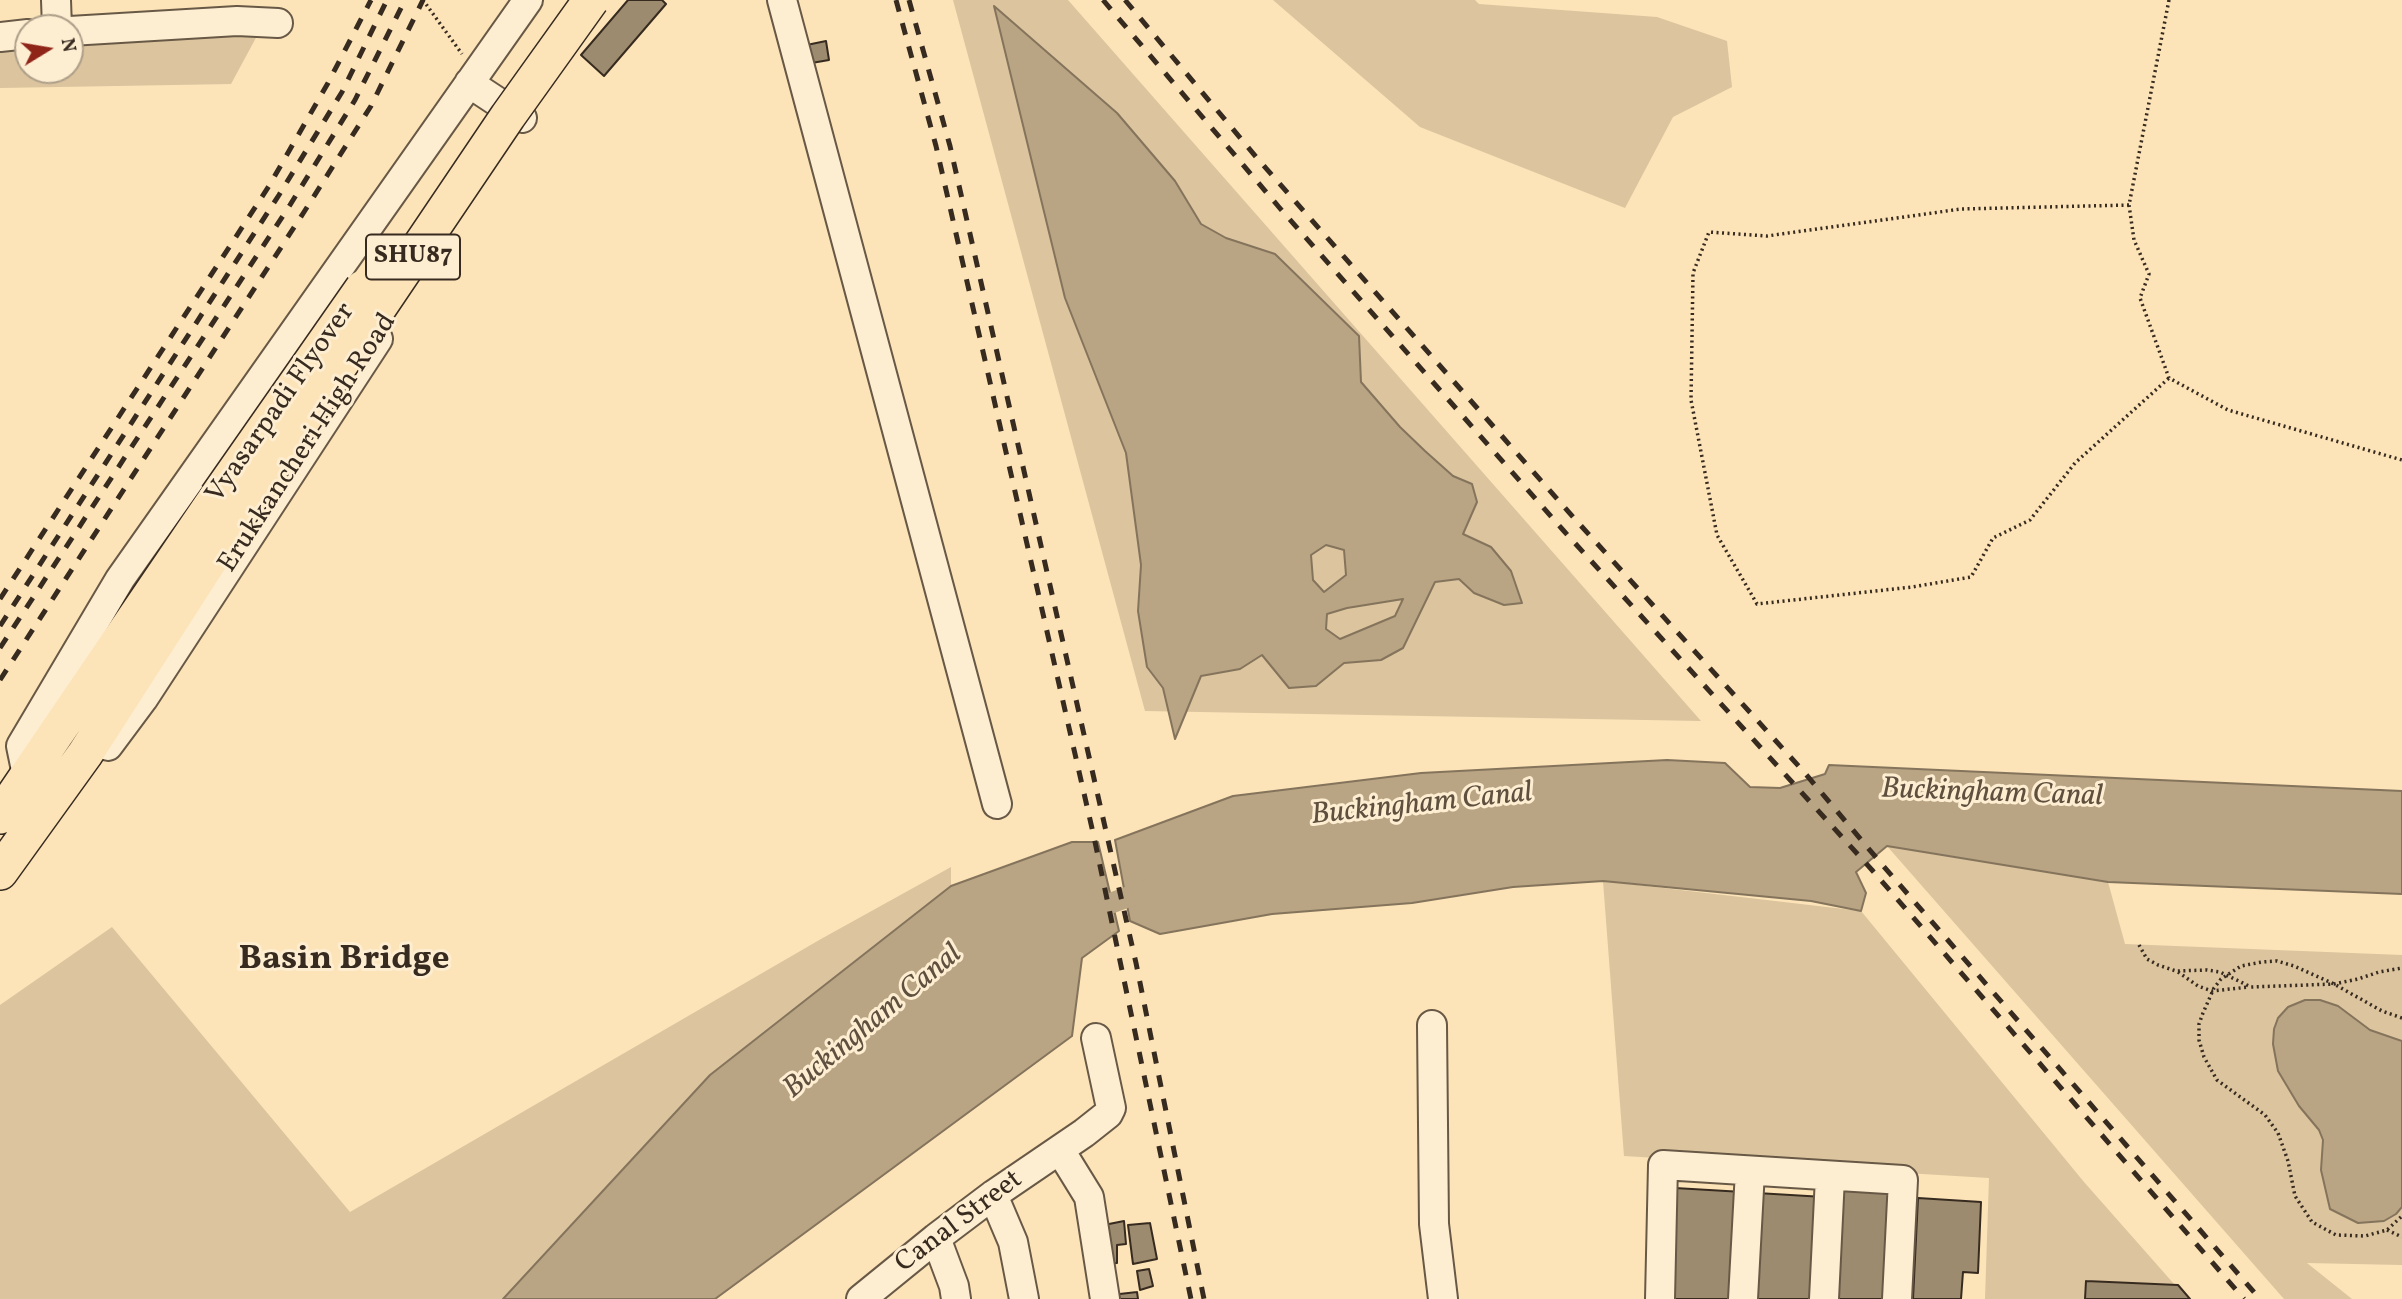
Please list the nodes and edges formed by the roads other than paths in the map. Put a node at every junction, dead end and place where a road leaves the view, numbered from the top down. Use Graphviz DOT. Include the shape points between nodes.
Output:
graph roads {
  1 [pos="528,0"];
  2 [pos="562,0"];
  3 [pos="590,0"];
  4 [pos="605,0"];
  5 [pos="782,0"];
  6 [pos="237,10"];
  7 [pos="189,12"];
  8 [pos="278,23"];
  9 [pos="84,29"];
  10 [pos="472,78"];
  11 [pos="522,118"];
  12 [pos="228,507"];
  13 [pos="85,754"];
  14 [pos="27,775"];
  15 [pos="997,804"];
  16 [pos="0,816"];
  17 [pos="0,872"];
  18 [pos="1432,1025"];
  19 [pos="1096,1038"];
  20 [pos="1060,1150"];
  21 [pos="1749,1171"];
  22 [pos="1830,1177"];
  23 [pos="993,1195"];
  24 [pos="936,1238"];
  25 [pos="865,1298"];
  26 [pos="956,1299"];
  27 [pos="1024,1299"];
  28 [pos="1105,1299"];
  29 [pos="1443,1299"];
  30 [pos="1660,1299"];
  31 [pos="1743,1299"];
  32 [pos="1824,1299"];
  33 [pos="1897,1299"];
  1 -- 10 [label="street"];
  2 -- 12 [label="main road, Vyasarpadi Flyover / SHU87, bridge"];
  3 -- 12 [label="main road, Vyasarpadi Flyover / SHU87, bridge"];
  4 -- 11 [label="street, Erukkancheri High Road"];
  5 -- 15 [label="street"];
  6 -- 7 [label="street"];
  6 -- 8 [label="street"];
  7 -- 9 [label="street"];
  10 -- 11 [label="street"];
  10 -- 14 [label="street" via="120,579 21,746"];
  11 -- 13 [label="street, Erukkancheri High Road" via="143,699 107,747"];
  12 -- 13 [label="main road, Vyasarpadi Flyover / SHU87"];
  12 -- 14 [label="main road, Vyasarpadi Flyover / SHU87"];
  13 -- 17 [label="main road, Erukkancheri High Road / SHU87"];
  14 -- 16 [label="main road, SHU87"];
  18 -- 29 [label="street" via="1434,1224"];
  19 -- 20 [label="street, Canal Street" via="1111,1108"];
  20 -- 23 [label="street, Canal Street"];
  20 -- 28 [label="street" via="1089,1197"];
  21 -- 22 [label="street"];
  21 -- 30 [label="street" via="1663,1165"];
  21 -- 31 [label="street"];
  22 -- 32 [label="street"];
  22 -- 33 [label="street" via="1903,1180"];
  23 -- 24 [label="street, Canal Street"];
  23 -- 27 [label="street" via="1013,1242"];
  24 -- 25 [label="street, Canal Street"];
  24 -- 26 [label="street"];
}
